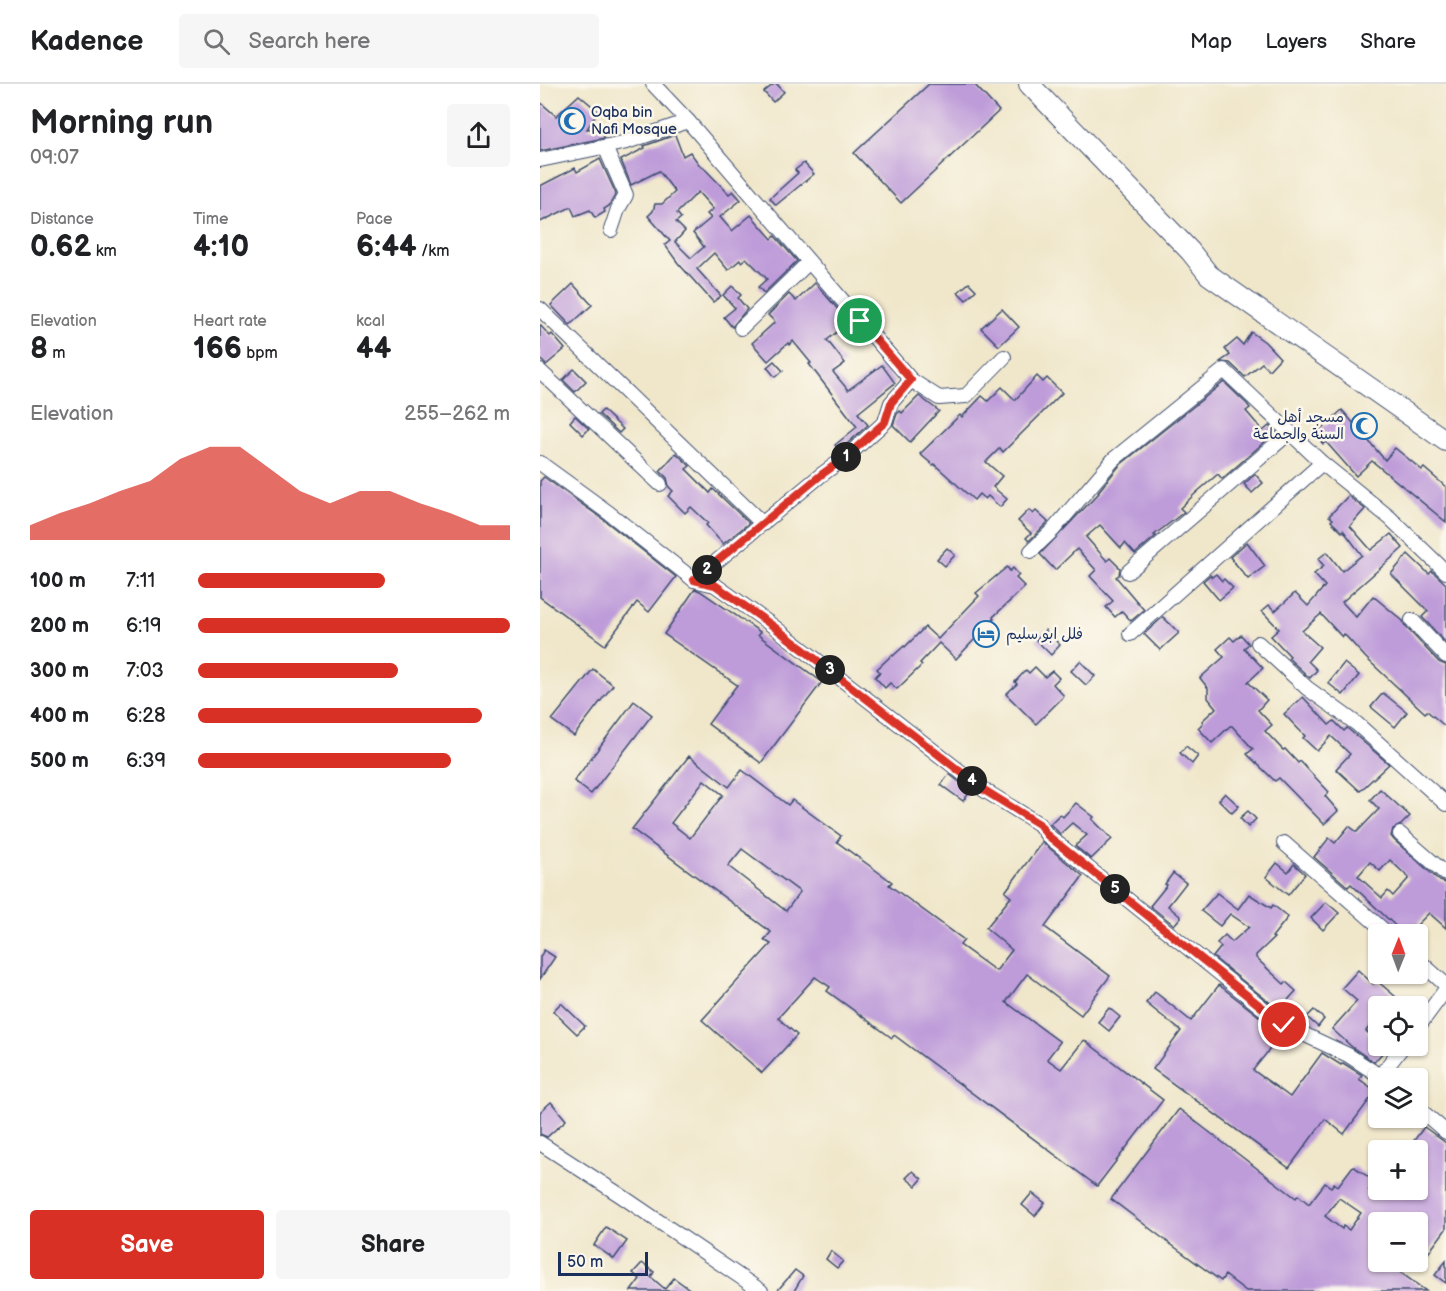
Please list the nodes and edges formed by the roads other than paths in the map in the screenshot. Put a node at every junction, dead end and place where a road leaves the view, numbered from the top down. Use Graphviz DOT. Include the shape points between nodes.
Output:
graph roads {
  1 [pos="653,84"];
  2 [pos="1029,84"];
  3 [pos="688,121"];
  4 [pos="605,147"];
  5 [pos="540,160"];
  6 [pos="611,230"];
  7 [pos="809,262"];
  8 [pos="540,309"];
  9 [pos="741,328"];
  10 [pos="1004,357"];
  11 [pos="540,371"];
  12 [pos="911,380"];
  13 [pos="1290,432"];
  14 [pos="1446,441"];
  15 [pos="540,463"];
  16 [pos="1323,463"];
  17 [pos="660,484"];
  18 [pos="763,524"];
  19 [pos="1030,551"];
  20 [pos="1128,572"];
  21 [pos="1446,572"];
  22 [pos="694,580"];
  23 [pos="1412,621"];
  24 [pos="1130,634"];
  25 [pos="1258,643"];
  26 [pos="1446,656"];
  27 [pos="1446,804"];
  28 [pos="1400,834"];
  29 [pos="1284,843"];
  30 [pos="1446,874"];
  31 [pos="1377,924"];
  32 [pos="1428,970"];
  33 [pos="1446,987"];
  34 [pos="1428,1012"];
  35 [pos="1368,1068"];
  36 [pos="1428,1116"];
  37 [pos="1446,1132"];
  38 [pos="540,1143"];
  39 [pos="761,1291"];
  1 -- 3 [label="street"];
  2 -- 14 [label="street" via="1209,275"];
  3 -- 4 [label="street"];
  3 -- 7 [label="street"];
  4 -- 5 [label="street"];
  4 -- 6 [label="street" via="626,195"];
  7 -- 9 [label="street"];
  7 -- 12 [label="street"];
  8 -- 18 [label="street"];
  10 -- 12 [label="street" via="966,396 939,399"];
  11 -- 17 [label="street"];
  12 -- 18 [label="street" via="891,403 885,422"];
  13 -- 16 [label="street"];
  13 -- 19 [label="street" via="1224,370 1114,459"];
  13 -- 20 [label="street"];
  15 -- 22 [label="street"];
  16 -- 21 [label="street" via="1390,518"];
  16 -- 24 [label="street"];
  18 -- 22 [label="street"];
  22 -- 35 [label="street" via="715,585 773,626 984,790 1039,824 1047,835 1284,1025"];
  23 -- 26 [label="street"];
  25 -- 27 [label="street"];
  28 -- 30 [label="street"];
  29 -- 31 [label="street"];
  32 -- 33 [label="street"];
  33 -- 34 [label="street"];
  36 -- 37 [label="street"];
  38 -- 39 [label="street"];
}
